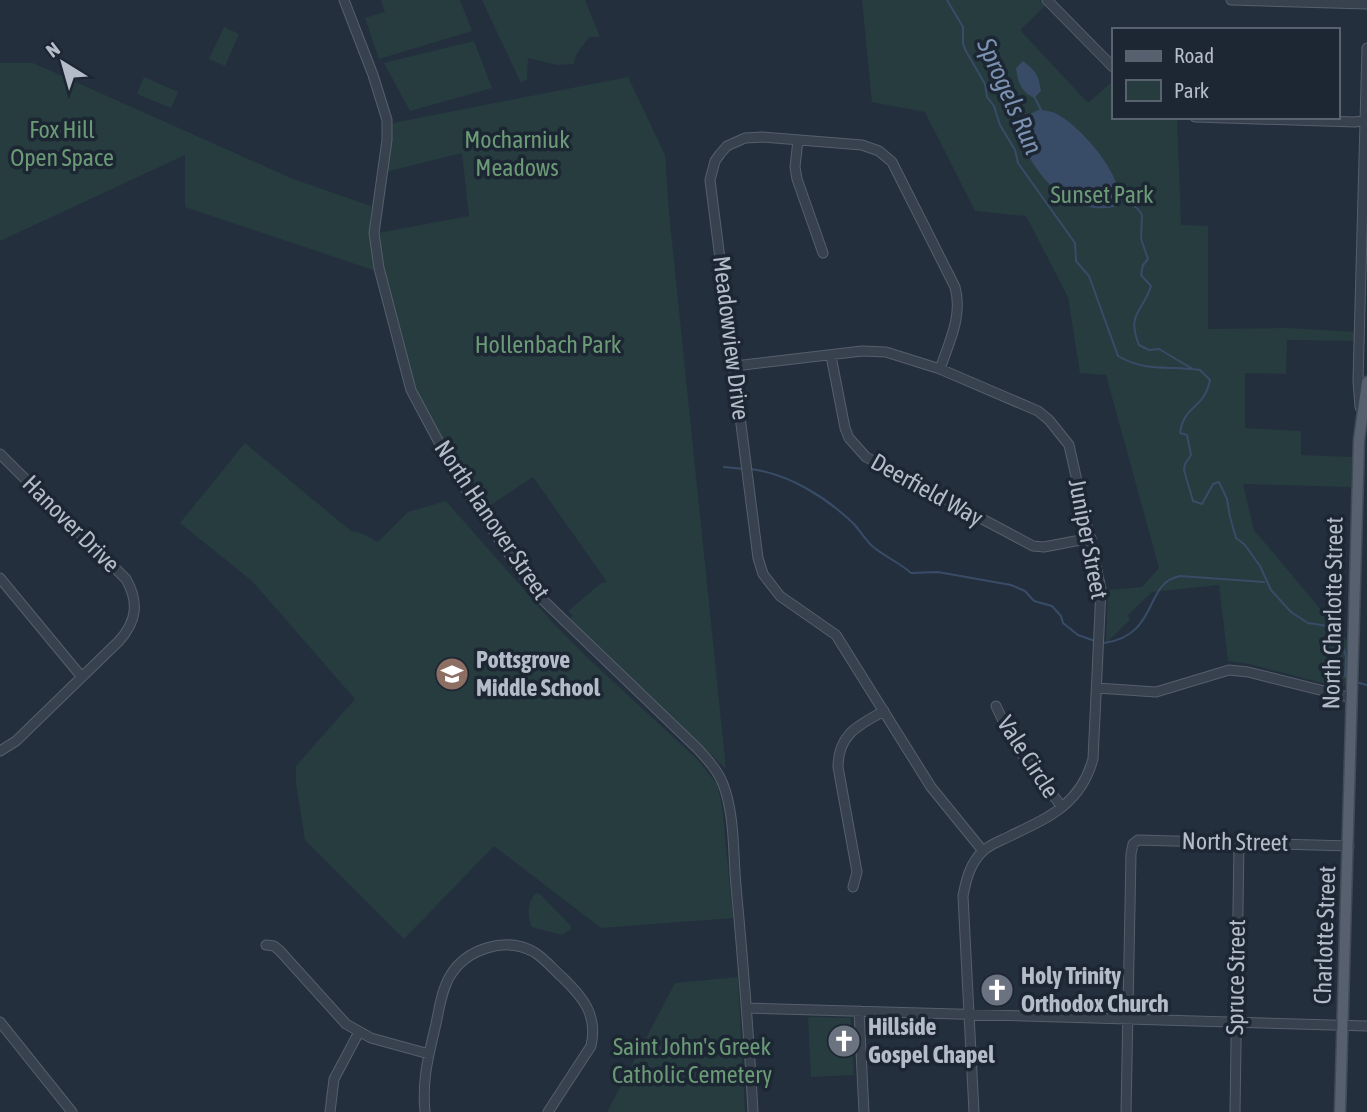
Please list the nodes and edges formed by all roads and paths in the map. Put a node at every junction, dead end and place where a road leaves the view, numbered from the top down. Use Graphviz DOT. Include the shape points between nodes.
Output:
graph roads {
  1 [pos="344,0"];
  2 [pos="1047,0"];
  3 [pos="1231,0"];
  4 [pos="1367,4"];
  5 [pos="1367,48"];
  6 [pos="1112,66"];
  7 [pos="1280,119"];
  8 [pos="1366,121"];
  9 [pos="798,140"];
  10 [pos="823,253"];
  11 [pos="831,356"];
  12 [pos="735,366"];
  13 [pos="940,369"];
  14 [pos="1367,382"];
  15 [pos="1361,416"];
  16 [pos="1363,440"];
  17 [pos="0,454"];
  18 [pos="1091,538"];
  19 [pos="0,578"];
  20 [pos="80,676"];
  21 [pos="1097,688"];
  22 [pos="1352,698"];
  23 [pos="996,706"];
  24 [pos="884,711"];
  25 [pos="0,751"];
  26 [pos="1062,807"];
  27 [pos="1239,842"];
  28 [pos="1349,846"];
  29 [pos="983,850"];
  30 [pos="853,887"];
  31 [pos="265,945"];
  32 [pos="747,1008"];
  33 [pos="859,1011"];
  34 [pos="970,1015"];
  35 [pos="1128,1019"];
  36 [pos="0,1022"];
  37 [pos="1235,1022"];
  38 [pos="1343,1026"];
  39 [pos="1367,1026"];
  40 [pos="359,1032"];
  41 [pos="429,1054"];
  42 [pos="72,1112"];
  43 [pos="330,1112"];
  44 [pos="425,1112"];
  45 [pos="548,1112"];
  46 [pos="753,1112"];
  47 [pos="864,1112"];
  48 [pos="974,1112"];
  49 [pos="1126,1112"];
  50 [pos="1235,1112"];
  51 [pos="1340,1112"];
  1 -- 32 [label="street, North Hanover Street" via="387,120 374,233 411,390 458,478 544,601 698,749 718,775 730,816"];
  2 -- 6 [label="street"];
  3 -- 4 [label="street"];
  5 -- 8 [label="street"];
  7 -- 8 [label="street"];
  8 -- 15 [label="street" via="1358,381"];
  9 -- 10 [label="street" via="797,179"];
  9 -- 12 [label="street, Meadowview Drive" via="762,136 735,141 720,154 712,170"];
  9 -- 13 [label="street, Meadowview Drive" via="862,145 892,162 958,299 959,314"];
  11 -- 12 [label="street, Juniper Street"];
  11 -- 13 [label="street, Juniper Street" via="886,352"];
  11 -- 18 [label="street, Deerfield Way" via="845,428 866,457 1033,546"];
  12 -- 24 [label="street, Meadowview Drive" via="763,574 780,596 836,635"];
  13 -- 18 [label="street, Juniper Street" via="1025,404 1049,420 1069,445"];
  14 -- 15 [label="main road, North Charlotte Street"];
  15 -- 16 [label="main road, North Charlotte Street"];
  16 -- 22 [label="main road, North Charlotte Street"];
  17 -- 20 [label="street, Hanover Drive" via="132,589 135,611 128,631"];
  18 -- 21 [label="street, Juniper Street" via="1101,589"];
  19 -- 20 [label="street"];
  20 -- 25 [label="street, Hanover Drive" via="16,741"];
  21 -- 22 [label="street" via="1156,692 1229,670"];
  21 -- 26 [label="street, Juniper Street" via="1088,778"];
  22 -- 28 [label="main road, North Charlotte Street"];
  23 -- 26 [label="street, Vale Circle" via="1014,744"];
  24 -- 29 [label="street, Meadowview Drive" via="930,787"];
  24 -- 30 [label="street" via="848,735 838,755 857,872"];
  26 -- 29 [label="street, Juniper Street"];
  27 -- 28 [label="street, North Street"];
  27 -- 35 [label="street, North Street" via="1138,840 1133,844"];
  27 -- 37 [label="street, Spruce Street"];
  28 -- 38 [label="main road, Charlotte Street"];
  29 -- 34 [label="street" via="972,866 963,896"];
  31 -- 40 [label="street" via="281,951 337,1016"];
  32 -- 33 [label="street"];
  32 -- 46 [label="street, North Hanover Street"];
  33 -- 34 [label="street"];
  33 -- 47 [label="street"];
  34 -- 35 [label="street"];
  34 -- 48 [label="street"];
  35 -- 37 [label="street"];
  35 -- 49 [label="street"];
  36 -- 42 [label="street"];
  37 -- 38 [label="street"];
  37 -- 50 [label="street, Spruce Street"];
  38 -- 39 [label="street"];
  38 -- 51 [label="main road"];
  40 -- 41 [label="street"];
  40 -- 43 [label="street" via="334,1079"];
  41 -- 44 [label="street"];
  41 -- 45 [label="street" via="444,990 456,968 471,955 500,944 531,950 580,995 589,1010 594,1035 587,1055"];
}
